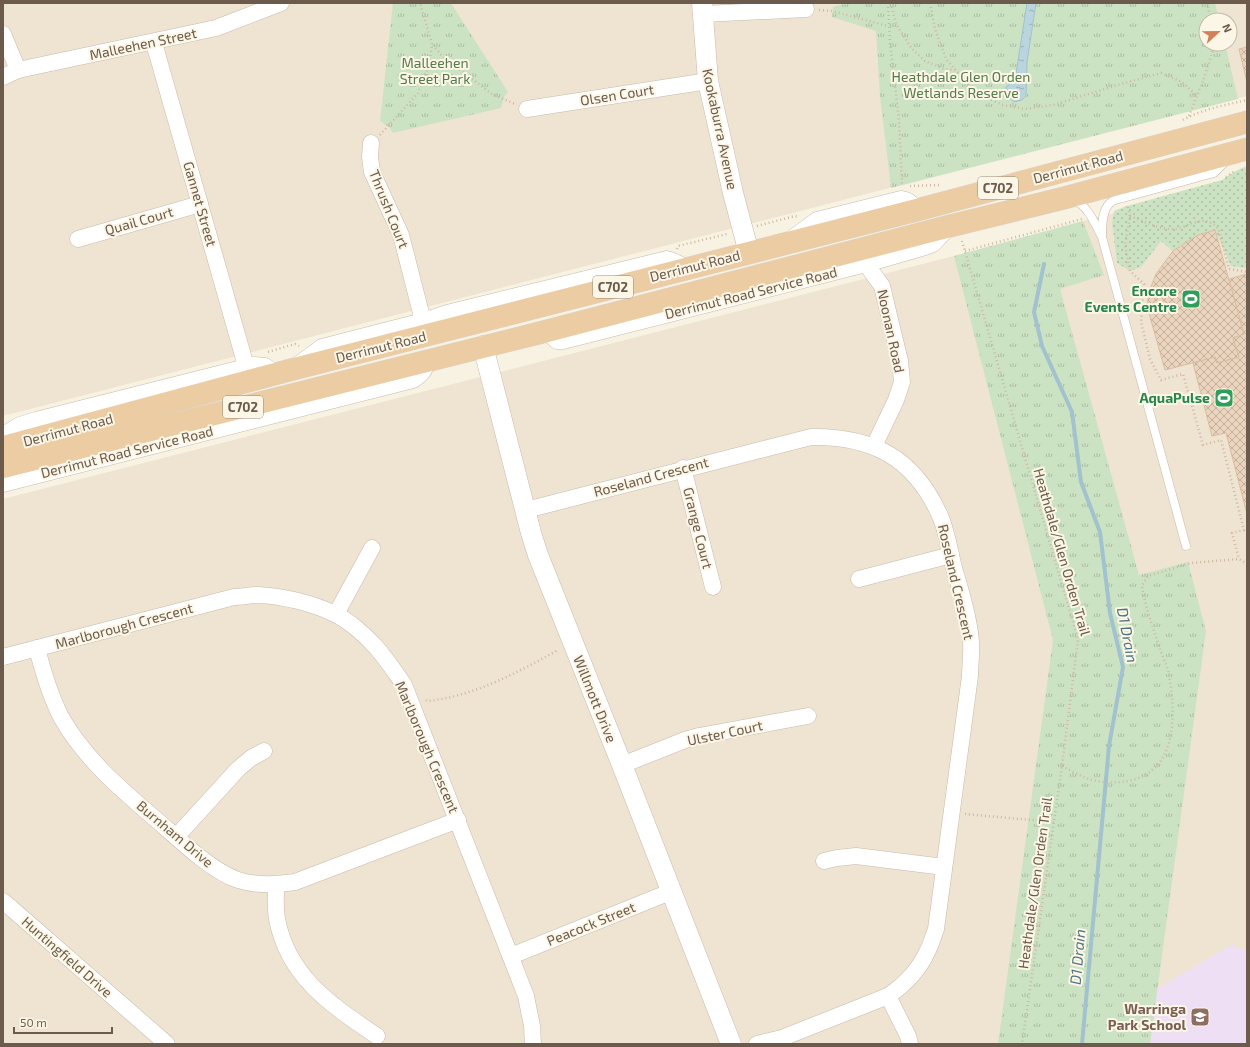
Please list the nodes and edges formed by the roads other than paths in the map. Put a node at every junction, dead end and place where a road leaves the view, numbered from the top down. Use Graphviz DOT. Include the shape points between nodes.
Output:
graph roads {
  1 [pos="277,4"];
  2 [pos="702,9"];
  3 [pos="806,9"];
  4 [pos="3,34"];
  5 [pos="154,43"];
  6 [pos="18,70"];
  7 [pos="3,77"];
  8 [pos="708,82"];
  9 [pos="527,109"];
  10 [pos="1247,122"];
  11 [pos="371,144"];
  12 [pos="1241,150"];
  13 [pos="1064,198"];
  14 [pos="200,204"];
  15 [pos="956,232"];
  16 [pos="1102,237"];
  17 [pos="78,239"];
  18 [pos="749,253"];
  19 [pos="866,264"];
  20 [pos="687,268"];
  21 [pos="755,276"];
  22 [pos="423,321"];
  23 [pos="477,322"];
  24 [pos="547,331"];
  25 [pos="401,342"];
  26 [pos="483,346"];
  27 [pos="427,361"];
  28 [pos="283,372"];
  29 [pos="245,375"];
  30 [pos="272,400"];
  31 [pos="3,435"];
  32 [pos="874,446"];
  33 [pos="3,447"];
  34 [pos="3,467"];
  35 [pos="683,468"];
  36 [pos="3,484"];
  37 [pos="526,510"];
  38 [pos="1186,546"];
  39 [pos="372,548"];
  40 [pos="951,554"];
  41 [pos="859,579"];
  42 [pos="713,588"];
  43 [pos="336,614"];
  44 [pos="37,648"];
  45 [pos="3,657"];
  46 [pos="808,716"];
  47 [pos="264,751"];
  48 [pos="622,765"];
  49 [pos="458,820"];
  50 [pos="176,837"];
  51 [pos="824,861"];
  52 [pos="944,867"];
  53 [pos="276,885"];
  54 [pos="670,892"];
  55 [pos="3,901"];
  56 [pos="512,956"];
  57 [pos="888,996"];
  58 [pos="377,1036"];
  59 [pos="777,1041"];
  60 [pos="167,1044"];
  61 [pos="533,1044"];
  62 [pos="731,1044"];
  63 [pos="757,1044"];
  64 [pos="910,1044"];
  1 -- 5 [label="street, Malleehen Street" via="216,28"];
  2 -- 3 [label="street"];
  2 -- 8 [label="street, Kookaburra Avenue"];
  4 -- 6 [label="street"];
  5 -- 6 [label="street, Malleehen Street"];
  5 -- 14 [label="street, Gannet Street"];
  6 -- 7 [label="street, Malleehen Street"];
  8 -- 9 [label="street, Olsen Court"];
  8 -- 18 [label="street, Kookaburra Avenue"];
  10 -- 18 [label="highway, Derrimut Road / C702"];
  11 -- 22 [label="street, Thrush Court" via="372,172 401,235"];
  12 -- 13 [label="highway, Derrimut Road / C702"];
  12 -- 16 [label="lane" via="1214,173 1111,202 1102,222"];
  13 -- 15 [label="highway, Derrimut Road / C702"];
  13 -- 16 [label="lane" via="1075,200 1083,206"];
  14 -- 17 [label="street, Quail Court"];
  14 -- 29 [label="street, Gannet Street"];
  15 -- 19 [label="street, Derrimut Road Service Road" via="925,247"];
  15 -- 21 [label="highway, Derrimut Road / C702"];
  16 -- 38 [label="lane"];
  18 -- 20 [label="highway, Derrimut Road / C702"];
  18 -- 21 [label="highway"];
  19 -- 24 [label="street, Derrimut Road Service Road" via="563,341 557,341"];
  19 -- 32 [label="street, Noonan Road" via="882,286 900,361 902,382"];
  20 -- 22 [label="street" via="667,259"];
  20 -- 23 [label="highway, Derrimut Road / C702"];
  21 -- 24 [label="highway, Derrimut Road / C702"];
  22 -- 28 [label="street" via="322,347"];
  23 -- 25 [label="highway, Derrimut Road / C702"];
  23 -- 26 [label="highway"];
  24 -- 26 [label="highway, Derrimut Road / C702"];
  25 -- 27 [label="highway" via="420,349"];
  25 -- 28 [label="highway, Derrimut Road / C702"];
  26 -- 27 [label="highway, Derrimut Road / C702"];
  26 -- 37 [label="street, Willmott Drive"];
  27 -- 30 [label="highway, Derrimut Road / C702"];
  27 -- 36 [label="street, Derrimut Road Service Road" via="425,369 413,380"];
  28 -- 29 [label="highway, Derrimut Road / C702"];
  29 -- 30 [label="highway" via="241,392 243,396 248,400"];
  29 -- 31 [label="street" via="36,420 20,425"];
  29 -- 33 [label="highway, Derrimut Road / C702"];
  30 -- 34 [label="highway, Derrimut Road / C702"];
  32 -- 35 [label="street, Roseland Crescent" via="848,439 810,437"];
  32 -- 40 [label="street, Roseland Crescent" via="895,458 915,476 931,497 941,519"];
  35 -- 37 [label="street, Roseland Crescent"];
  35 -- 42 [label="street, Grange Court"];
  37 -- 48 [label="street, Willmott Drive" via="538,555"];
  39 -- 43 [label="street"];
  40 -- 41 [label="street"];
  40 -- 52 [label="street, Roseland Crescent" via="971,643 970,676"];
  43 -- 44 [label="street, Marlborough Crescent" via="283,598 259,595 234,597"];
  43 -- 49 [label="street, Marlborough Crescent" via="375,645 404,685"];
  44 -- 45 [label="street, Marlborough Crescent"];
  44 -- 50 [label="street, Burnham Drive" via="46,682 61,716 75,739 110,779"];
  46 -- 48 [label="street, Ulster Court" via="699,736"];
  47 -- 50 [label="street" via="238,769"];
  48 -- 54 [label="street, Willmott Drive"];
  49 -- 53 [label="street, Burnham Drive" via="322,873"];
  49 -- 56 [label="street, Marlborough Crescent"];
  50 -- 53 [label="street, Burnham Drive" via="209,864 237,880 252,884"];
  51 -- 52 [label="street" via="856,856"];
  52 -- 57 [label="street, Roseland Crescent" via="936,929 927,954 901,987"];
  53 -- 58 [label="street" via="277,918 292,962 308,983 335,1008"];
  54 -- 56 [label="street, Peacock Street"];
  54 -- 62 [label="street, Willmott Drive"];
  55 -- 60 [label="street, Huntingfield Drive"];
  56 -- 61 [label="street, Marlborough Crescent" via="526,996"];
  57 -- 59 [label="street, Roseland Crescent"];
  57 -- 64 [label="street"];
  59 -- 63 [label="street, Roseland Crescent"];
}
